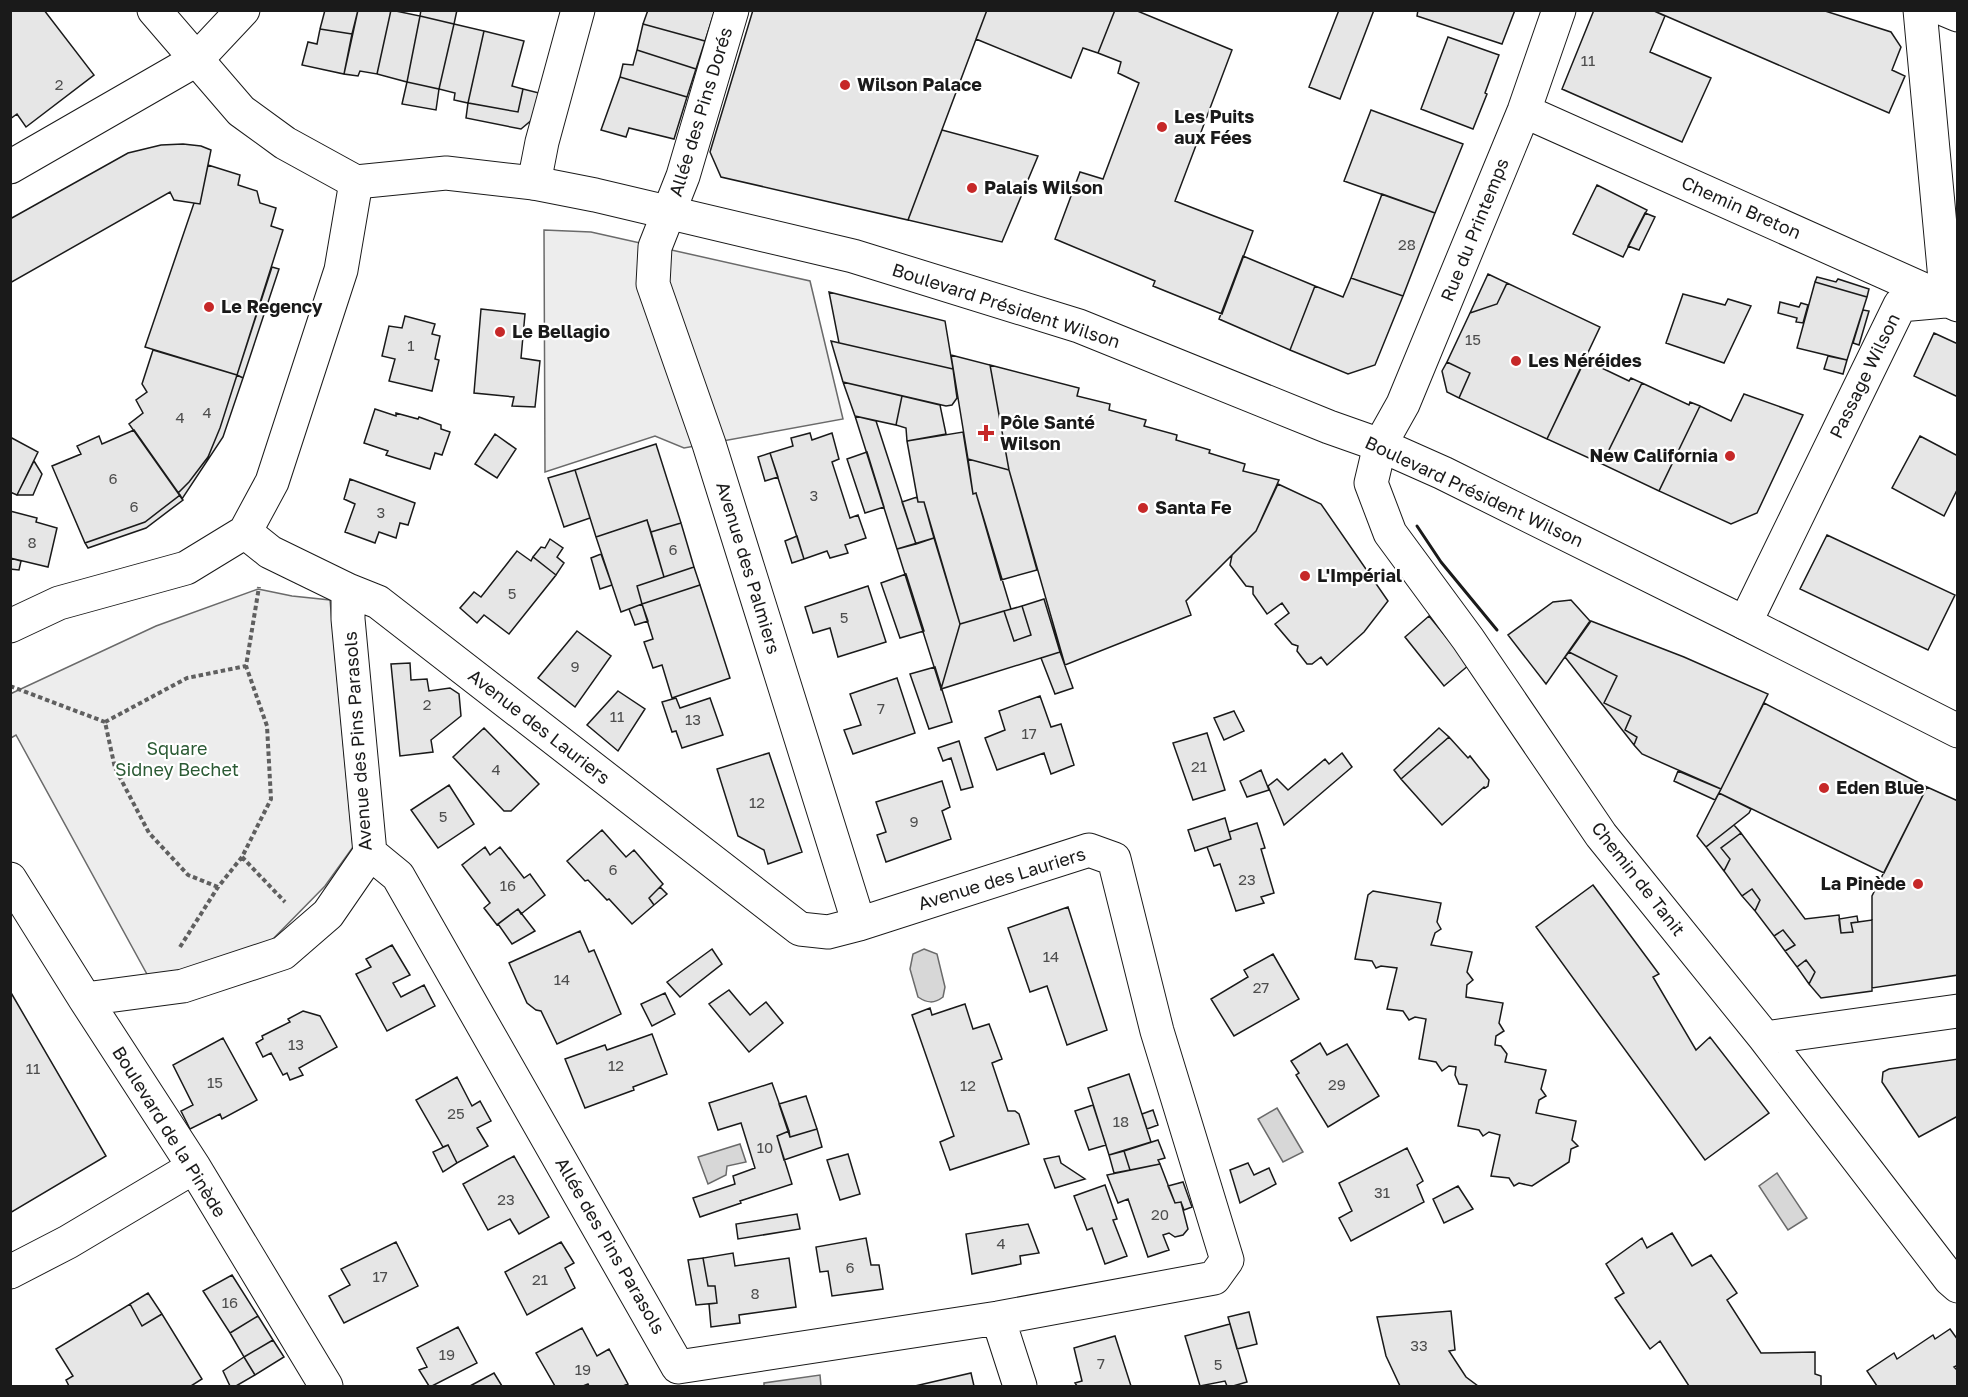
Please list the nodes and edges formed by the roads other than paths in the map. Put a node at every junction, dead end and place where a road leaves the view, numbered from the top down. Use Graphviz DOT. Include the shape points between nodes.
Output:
graph roads {
  1 [pos="154,10"];
  2 [pos="243,10"];
  3 [pos="578,10"];
  4 [pos="732,10"];
  5 [pos="1559,10"];
  6 [pos="1920,10"];
  7 [pos="1946,10"];
  8 [pos="1958,15"];
  9 [pos="196,60"];
  10 [pos="1524,111"];
  11 [pos="10,167"];
  12 [pos="356,182"];
  13 [pos="534,183"];
  14 [pos="668,213"];
  15 [pos="1952,303"];
  16 [pos="1380,445"];
  17 [pos="245,532"];
  18 [pos="348,590"];
  19 [pos="1745,623"];
  20 [pos="10,626"];
  21 [pos="1958,731"];
  22 [pos="370,854"];
  23 [pos="10,879"];
  24 [pos="859,924"];
  25 [pos="85,999"];
  26 [pos="1958,1011"];
  27 [pos="1765,1038"];
  28 [pos="194,1167"];
  29 [pos="10,1272"];
  30 [pos="1958,1286"];
  31 [pos="998,1318"];
  32 [pos="326,1386"];
  33 [pos="1020,1386"];
  1 -- 9 [label="street"];
  2 -- 9 [label="street"];
  3 -- 13 [label="street"];
  4 -- 14 [label="street, Allée des Pins Dorés" via="683,176"];
  5 -- 10 [label="street, Rue du Printemps"];
  6 -- 15 [label="street"];
  7 -- 8 [label="street"];
  9 -- 11 [label="street"];
  9 -- 12 [label="street" via="241,111 285,142"];
  10 -- 15 [label="street, Chemin Breton"];
  10 -- 16 [label="street, Rue du Printemps" via="1403,404"];
  12 -- 13 [label="street, Boulevard Président Wilson" via="446,173"];
  12 -- 17 [label="street" via="341,270 272,482"];
  13 -- 14 [label="street, Boulevard Président Wilson"];
  14 -- 16 [label="street, Boulevard Président Wilson" via="853,256 1079,326"];
  14 -- 24 [label="street, Avenue des Palmiers" via="655,247 653,284 709,444"];
  15 -- 19 [label="street, Passage Wilson" via="1900,305"];
  16 -- 19 [label="street, Boulevard Président Wilson"];
  16 -- 27 [label="street, Chemin de Tanit" via="1371,483 1390,533 1468,639 1601,835"];
  17 -- 18 [label="street" via="270,552"];
  17 -- 20 [label="street" via="186,568 59,603"];
  18 -- 22 [label="street, Avenue des Pins Parasols"];
  18 -- 24 [label="street, Avenue des Lauriers" via="378,602 800,929 828,932"];
  19 -- 21 [label="street, Boulevard Président Wilson"];
  22 -- 25 [label="street, Avenue des Pins Parasols" via="328,914 283,953 183,986"];
  22 -- 31 [label="street, Allée des Pins Parasols" via="399,876 678,1367"];
  23 -- 25 [label="street, Boulevard de la Pinède"];
  24 -- 31 [label="street, Avenue des Lauriers" via="1089,850 1114,859 1157,1030 1227,1260 1214,1278"];
  25 -- 28 [label="street, Boulevard de la Pinède"];
  26 -- 27 [label="street"];
  27 -- 30 [label="street, Chemin de Tanit"];
  28 -- 29 [label="street"];
  28 -- 32 [label="street, Boulevard de la Pinède"];
  31 -- 33 [label="street"];
}
